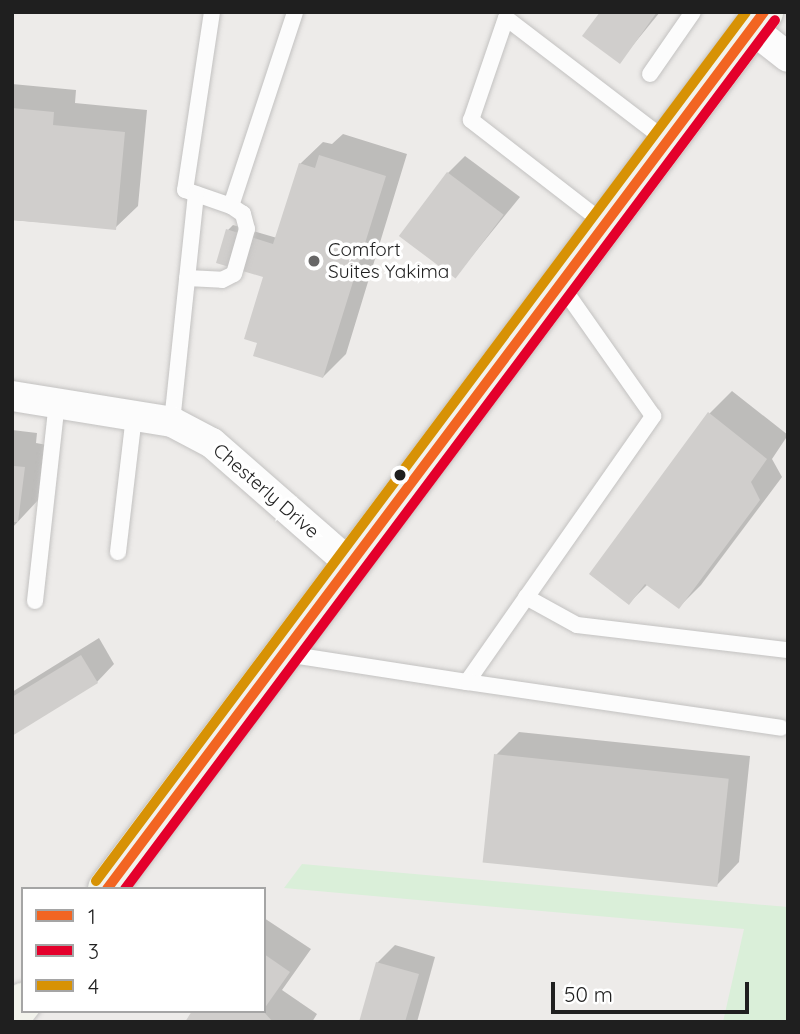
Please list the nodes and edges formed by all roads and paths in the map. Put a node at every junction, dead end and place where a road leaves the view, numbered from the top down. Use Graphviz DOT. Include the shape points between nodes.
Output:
graph roads {
  1 [pos="212,12"];
  2 [pos="295,12"];
  3 [pos="694,12"];
  4 [pos="750,18"];
  5 [pos="788,57"];
  6 [pos="649,74"];
  7 [pos="667,141"];
  8 [pos="196,194"];
  9 [pos="231,206"];
  10 [pos="604,224"];
  11 [pos="187,278"];
  12 [pos="560,283"];
  13 [pos="12,396"];
  14 [pos="57,403"];
  15 [pos="134,416"];
  16 [pos="172,422"];
  17 [pos="118,552"];
  18 [pos="350,564"];
  19 [pos="526,597"];
  20 [pos="35,601"];
  21 [pos="788,650"];
  22 [pos="283,653"];
  23 [pos="467,682"];
  24 [pos="781,728"];
  25 [pos="108,887"];
  1 -- 8 [label="lane" via="185,190"];
  2 -- 9 [label="lane"];
  3 -- 6 [label="lane"];
  4 -- 5 [label="street"];
  4 -- 7 [label="main road"];
  7 -- 10 [label="main road"];
  7 -- 10 [label="lane" via="506,18 471,120"];
  8 -- 9 [label="lane"];
  8 -- 11 [label="lane"];
  9 -- 11 [label="lane" via="243,214 247,229 234,274 222,280"];
  10 -- 12 [label="main road"];
  11 -- 16 [label="lane"];
  12 -- 18 [label="main road"];
  12 -- 19 [label="lane" via="653,416"];
  13 -- 14 [label="street, Chesterly Drive"];
  14 -- 15 [label="street, Chesterly Drive"];
  14 -- 20 [label="lane"];
  15 -- 16 [label="street, Chesterly Drive"];
  15 -- 17 [label="lane"];
  16 -- 18 [label="street, Chesterly Drive" via="212,443"];
  18 -- 22 [label="main road"];
  19 -- 21 [label="lane" via="577,625"];
  19 -- 23 [label="lane"];
  22 -- 23 [label="lane"];
  22 -- 25 [label="main road"];
  23 -- 24 [label="lane"];
}
